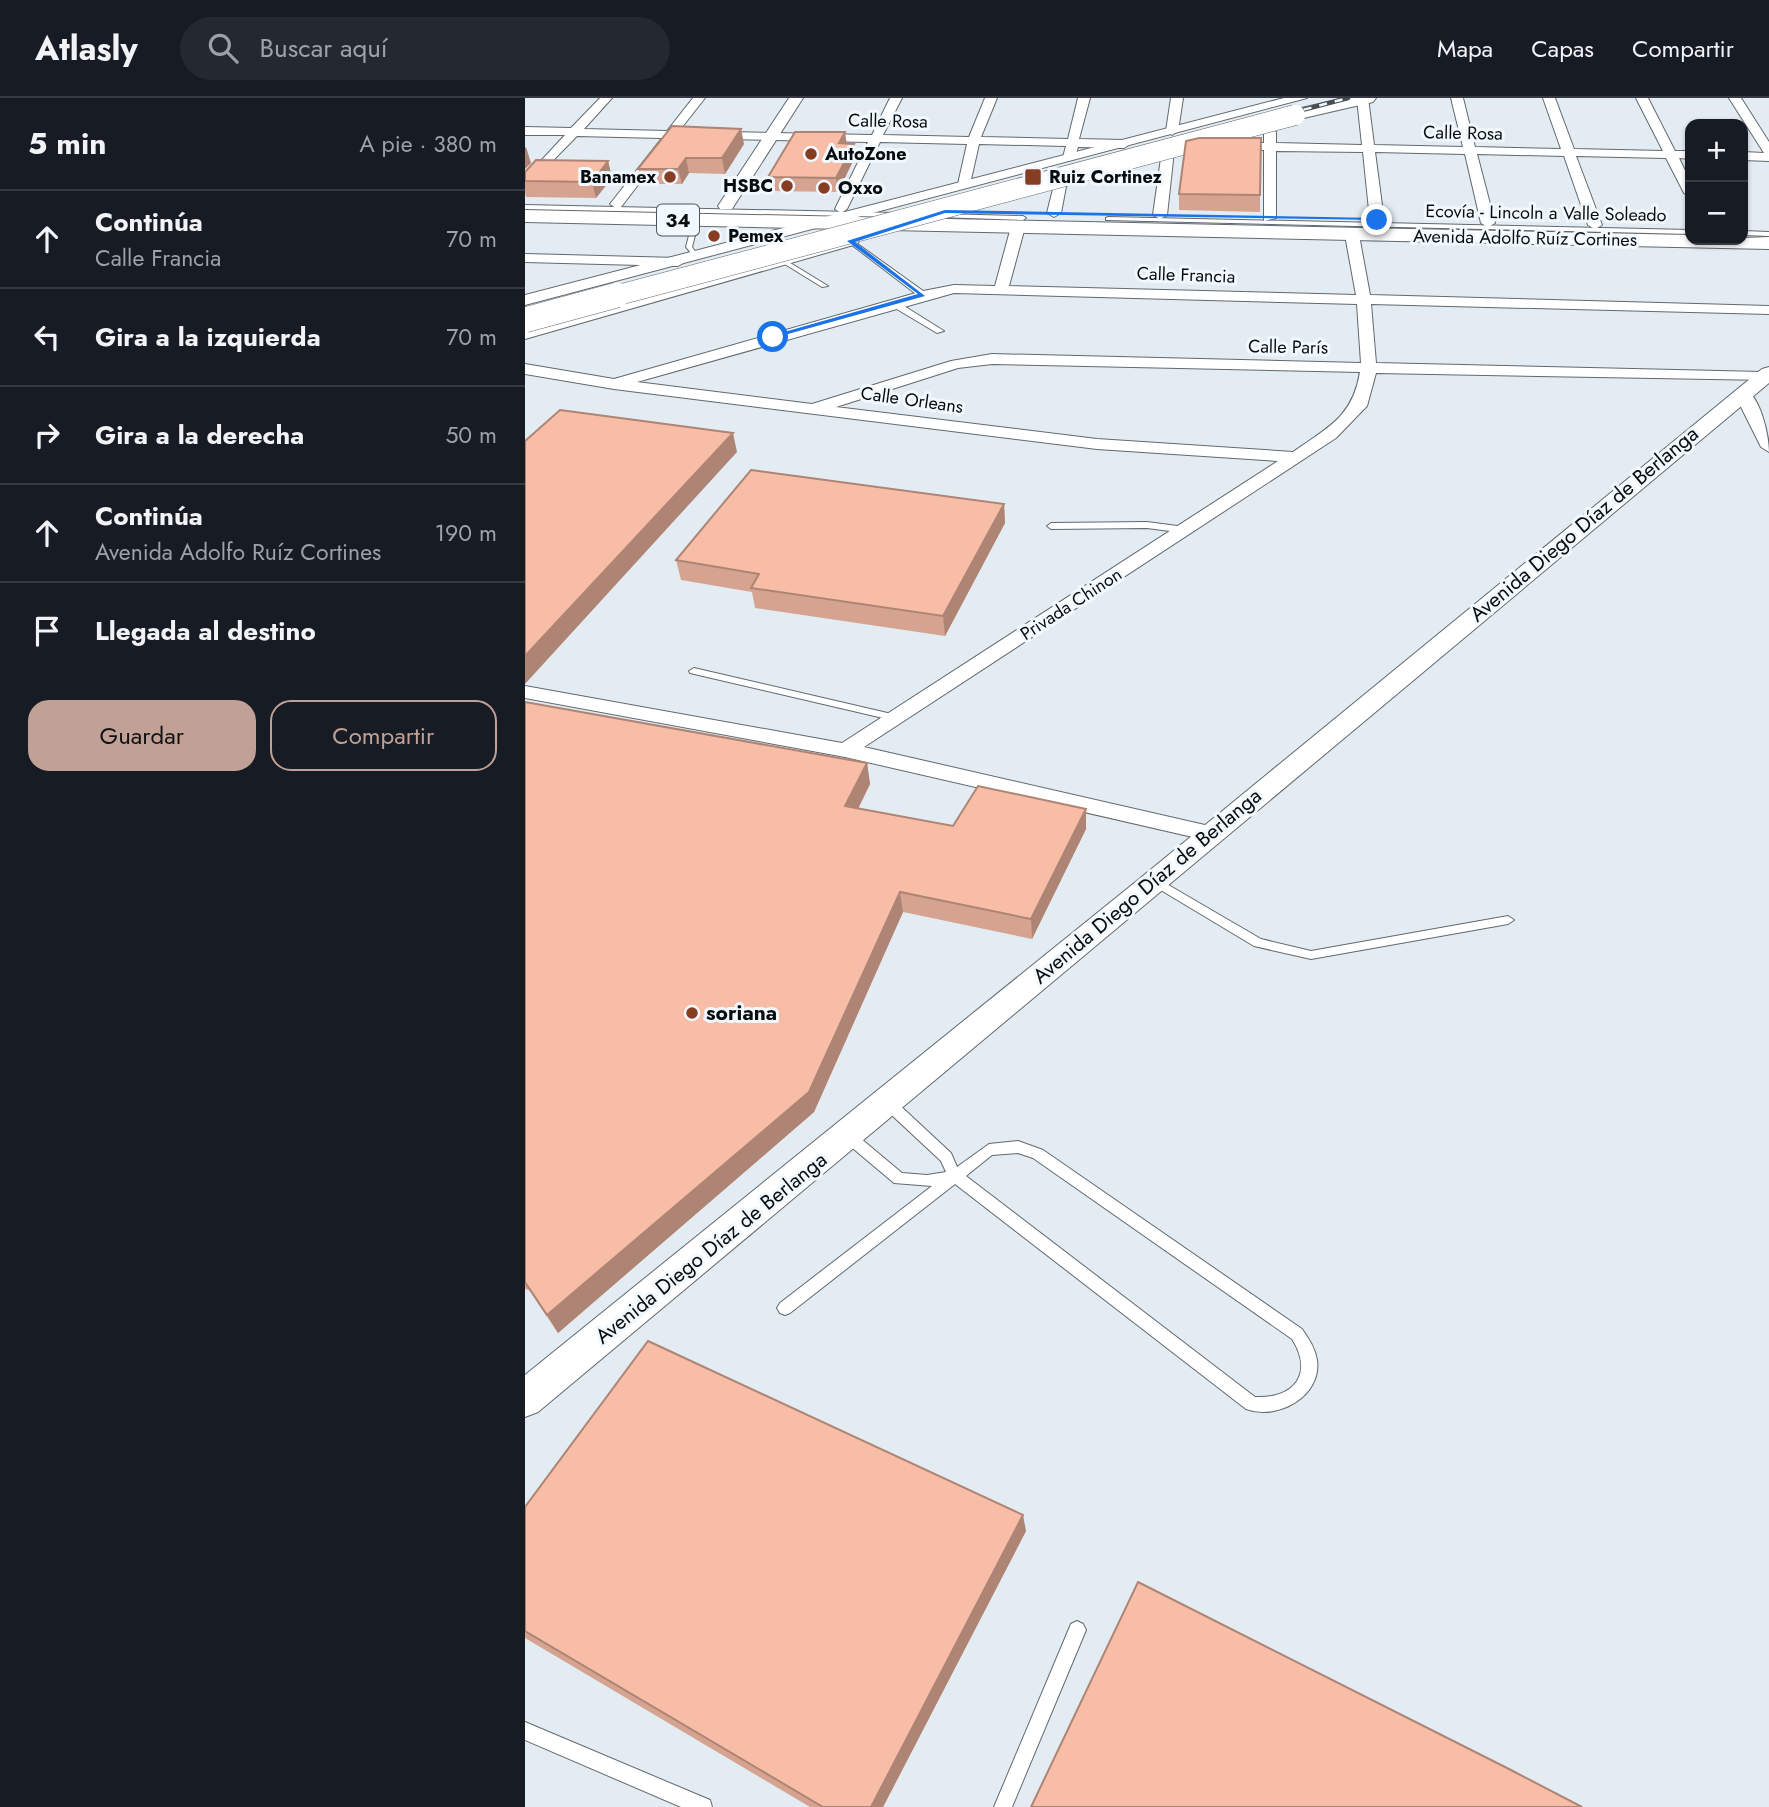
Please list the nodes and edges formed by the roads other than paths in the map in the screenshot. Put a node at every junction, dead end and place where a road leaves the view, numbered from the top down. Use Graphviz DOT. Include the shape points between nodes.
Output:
graph roads {
  1 [pos="606,98"];
  2 [pos="699,98"];
  3 [pos="796,98"];
  4 [pos="896,98"];
  5 [pos="991,98"];
  6 [pos="1084,98"];
  7 [pos="1177,98"];
  8 [pos="1318,98"];
  9 [pos="1457,98"];
  10 [pos="1549,98"];
  11 [pos="1642,98"];
  12 [pos="1735,98"];
  13 [pos="1362,99"];
  14 [pos="1281,108"];
  15 [pos="525,131"];
  16 [pos="1172,131"];
  17 [pos="574,133"];
  18 [pos="671,134"];
  19 [pos="772,136"];
  20 [pos="876,138"];
  21 [pos="974,140"];
  22 [pos="1073,142"];
  23 [pos="1123,144"];
  24 [pos="1194,145"];
  25 [pos="1270,147"];
  26 [pos="1370,148"];
  27 [pos="1468,150"];
  28 [pos="1168,151"];
  29 [pos="1769,151"];
  30 [pos="1567,153"];
  31 [pos="1672,155"];
  32 [pos="1685,155"];
  33 [pos="1748,156"];
  34 [pos="1769,157"];
  35 [pos="1069,158"];
  36 [pos="1061,181"];
  37 [pos="1685,182"];
  38 [pos="964,184"];
  39 [pos="525,185"];
  40 [pos="525,202"];
  41 [pos="978,203"];
  42 [pos="616,204"];
  43 [pos="525,212"];
  44 [pos="1054,213"];
  45 [pos="731,214"];
  46 [pos="937,214"];
  47 [pos="848,215"];
  48 [pos="1160,215"];
  49 [pos="1269,218"];
  50 [pos="696,220"];
  51 [pos="1377,220"];
  52 [pos="1488,222"];
  53 [pos="905,223"];
  54 [pos="1021,223"];
  55 [pos="1595,225"];
  56 [pos="1685,226"];
  57 [pos="1748,227"];
  58 [pos="1769,228"];
  59 [pos="1685,232"];
  60 [pos="1748,233"];
  61 [pos="1769,234"];
  62 [pos="1352,235"];
  63 [pos="780,236"];
  64 [pos="1685,238"];
  65 [pos="1748,239"];
  66 [pos="851,241"];
  67 [pos="1769,241"];
  68 [pos="745,245"];
  69 [pos="696,257"];
  70 [pos="525,258"];
  71 [pos="794,260"];
  72 [pos="678,262"];
  73 [pos="824,286"];
  74 [pos="1001,289"];
  75 [pos="923,295"];
  76 [pos="1363,299"];
  77 [pos="525,302"];
  78 [pos="893,303"];
  79 [pos="1769,310"];
  80 [pos="525,320"];
  81 [pos="940,331"];
  82 [pos="525,334"];
  83 [pos="1369,368"];
  84 [pos="525,369"];
  85 [pos="1758,381"];
  86 [pos="614,384"];
  87 [pos="818,407"];
  88 [pos="1769,447"];
  89 [pos="1296,457"];
  90 [pos="1051,526"];
  91 [pos="1185,530"];
  92 [pos="694,671"];
  93 [pos="525,692"];
  94 [pos="895,718"];
  95 [pos="845,750"];
  96 [pos="1210,832"];
  97 [pos="1153,880"];
  98 [pos="1508,920"];
  99 [pos="888,1103"];
  100 [pos="848,1136"];
  101 [pos="955,1176"];
  102 [pos="785,1308"];
  103 [pos="525,1399"];
  104 [pos="1077,1630"];
  105 [pos="525,1731"];
  106 [pos="703,1807"];
  107 [pos="1003,1807"];
  1 -- 17 [label="street"];
  2 -- 18 [label="street"];
  3 -- 19 [label="street"];
  4 -- 20 [label="street"];
  5 -- 21 [label="street"];
  6 -- 22 [label="street"];
  7 -- 16 [label="street"];
  8 -- 14 [label="main road"];
  9 -- 27 [label="street"];
  10 -- 30 [label="street"];
  11 -- 31 [label="street"];
  12 -- 29 [label="street"];
  13 -- 14 [label="main road"];
  13 -- 14 [label="street" via="1343,107"];
  13 -- 26 [label="street"];
  14 -- 16 [label="street"];
  14 -- 24 [label="street"];
  14 -- 25 [label="street"];
  14 -- 77 [label="main road"];
  14 -- 80 [label="main road, bridge"];
  15 -- 17 [label="street, Calle Rosa"];
  16 -- 23 [label="street"];
  17 -- 18 [label="street, Calle Rosa"];
  17 -- 39 [label="street"];
  18 -- 19 [label="street, Calle Rosa"];
  18 -- 42 [label="street"];
  19 -- 20 [label="street, Calle Rosa"];
  19 -- 45 [label="street"];
  20 -- 21 [label="street, Calle Rosa"];
  20 -- 47 [label="street"];
  21 -- 22 [label="street, Calle Rosa"];
  21 -- 38 [label="street"];
  22 -- 23 [label="street, Calle Rosa"];
  22 -- 35 [label="street"];
  23 -- 35 [label="street"];
  24 -- 25 [label="street, Calle Rosa"];
  24 -- 28 [label="street"];
  25 -- 26 [label="street, Calle Rosa"];
  25 -- 49 [label="street"];
  26 -- 27 [label="street, Calle Rosa"];
  26 -- 51 [label="street"];
  27 -- 30 [label="street, Calle Rosa"];
  27 -- 52 [label="street"];
  28 -- 36 [label="street"];
  28 -- 48 [label="street"];
  30 -- 31 [label="street, Calle Rosa"];
  30 -- 55 [label="street"];
  31 -- 32 [label="street, Calle Rosa"];
  31 -- 37 [label="street"];
  33 -- 34 [label="street"];
  35 -- 38 [label="street"];
  36 -- 41 [label="street"];
  36 -- 44 [label="street"];
  38 -- 41 [label="street" via="957,200"];
  38 -- 47 [label="street"];
  40 -- 42 [label="main road, Avenida Adolfo Ruíz Cortines / 34"];
  41 -- 46 [label="street"];
  42 -- 45 [label="main road, Avenida Adolfo Ruíz Cortines / 34"];
  43 -- 47 [label="lane"];
  43 -- 47 [label="lane"];
  43 -- 50 [label="main road, Avenida Adolfo Ruíz Cortines / 34"];
  44 -- 46 [label="main road, Avenida Adolfo Ruíz Cortines / 34"];
  44 -- 48 [label="main road, Avenida Adolfo Ruíz Cortines / 34"];
  45 -- 47 [label="main road, Avenida Adolfo Ruíz Cortines / 34"];
  45 -- 50 [label="main road, Avenida Adolfo Ruíz Cortines / 34"];
  45 -- 68 [label="main road" via="755,232"];
  46 -- 47 [label="main road, Avenida Adolfo Ruíz Cortines / 34"];
  46 -- 53 [label="street"];
  46 -- 54 [label="lane"];
  47 -- 53 [label="main road, Avenida Adolfo Ruíz Cortines / 34"];
  47 -- 63 [label="street"];
  48 -- 49 [label="main road, Avenida Adolfo Ruíz Cortines / 34"];
  49 -- 51 [label="main road, Avenida Adolfo Ruíz Cortines / 34"];
  50 -- 69 [label="lane" via="689,247"];
  51 -- 52 [label="main road, Avenida Adolfo Ruíz Cortines / 34"];
  52 -- 55 [label="main road, Avenida Adolfo Ruíz Cortines / 34"];
  53 -- 54 [label="main road, Avenida Adolfo Ruíz Cortines / 34"];
  53 -- 66 [label="street"];
  54 -- 62 [label="main road, Avenida Adolfo Ruíz Cortines / 34"];
  54 -- 74 [label="street"];
  55 -- 56 [label="main road, Avenida Adolfo Ruíz Cortines / 34"];
  57 -- 58 [label="main road"];
  59 -- 64 [label="lane, Ecovía - Lincoln a Valle Soleado" via="1107,222"];
  60 -- 61 [label="lane"];
  62 -- 67 [label="main road, Avenida Adolfo Ruíz Cortines / 34"];
  62 -- 76 [label="street, Privada Chinon"];
  63 -- 68 [label="street"];
  63 -- 71 [label="street" via="799,238 809,245 810,249"];
  65 -- 67 [label="lane"];
  66 -- 71 [label="street"];
  66 -- 75 [label="lane"];
  68 -- 69 [label="street"];
  69 -- 72 [label="street"];
  70 -- 72 [label="street"];
  71 -- 73 [label="lane"];
  71 -- 82 [label="street"];
  72 -- 77 [label="street"];
  74 -- 75 [label="street, Calle Francia" via="954,289"];
  74 -- 76 [label="street, Calle Francia"];
  75 -- 78 [label="street, Calle Francia"];
  76 -- 79 [label="street, Calle Francia"];
  76 -- 83 [label="street, Privada Chinon"];
  78 -- 81 [label="lane"];
  78 -- 86 [label="street, Calle Francia"];
  83 -- 85 [label="street, Calle París"];
  83 -- 87 [label="street, Calle París" via="975,360"];
  83 -- 89 [label="street, Privada Chinon" via="1361,404"];
  84 -- 86 [label="street, Calle Orleans"];
  85 -- 88 [label="street"];
  85 -- 96 [label="street, Avenida Diego Díaz de Berlanga"];
  86 -- 87 [label="street, Calle Orleans"];
  87 -- 89 [label="street, Calle Orleans" via="1097,444"];
  89 -- 91 [label="street, Privada Chinon"];
  90 -- 91 [label="lane"];
  91 -- 94 [label="street, Privada Chinon"];
  92 -- 94 [label="lane"];
  93 -- 95 [label="street"];
  94 -- 95 [label="street, Privada Chinon"];
  95 -- 96 [label="street"];
  96 -- 97 [label="street, Avenida Diego Díaz de Berlanga"];
  97 -- 98 [label="lane" via="1258,943 1311,955"];
  97 -- 99 [label="street, Avenida Diego Díaz de Berlanga"];
  99 -- 100 [label="street, Avenida Diego Díaz de Berlanga"];
  99 -- 101 [label="lane" via="946,1157"];
  100 -- 101 [label="lane" via="899,1179"];
  100 -- 103 [label="street, Avenida Diego Díaz de Berlanga"];
  101 -- 101 [label="lane" via="989,1150 1019,1147 1038,1154 1297,1334 1309,1347 1312,1363 1307,1378 1286,1401 1252,1404"];
  101 -- 102 [label="lane"];
  104 -- 107 [label="lane"];
  105 -- 106 [label="lane"];
}
